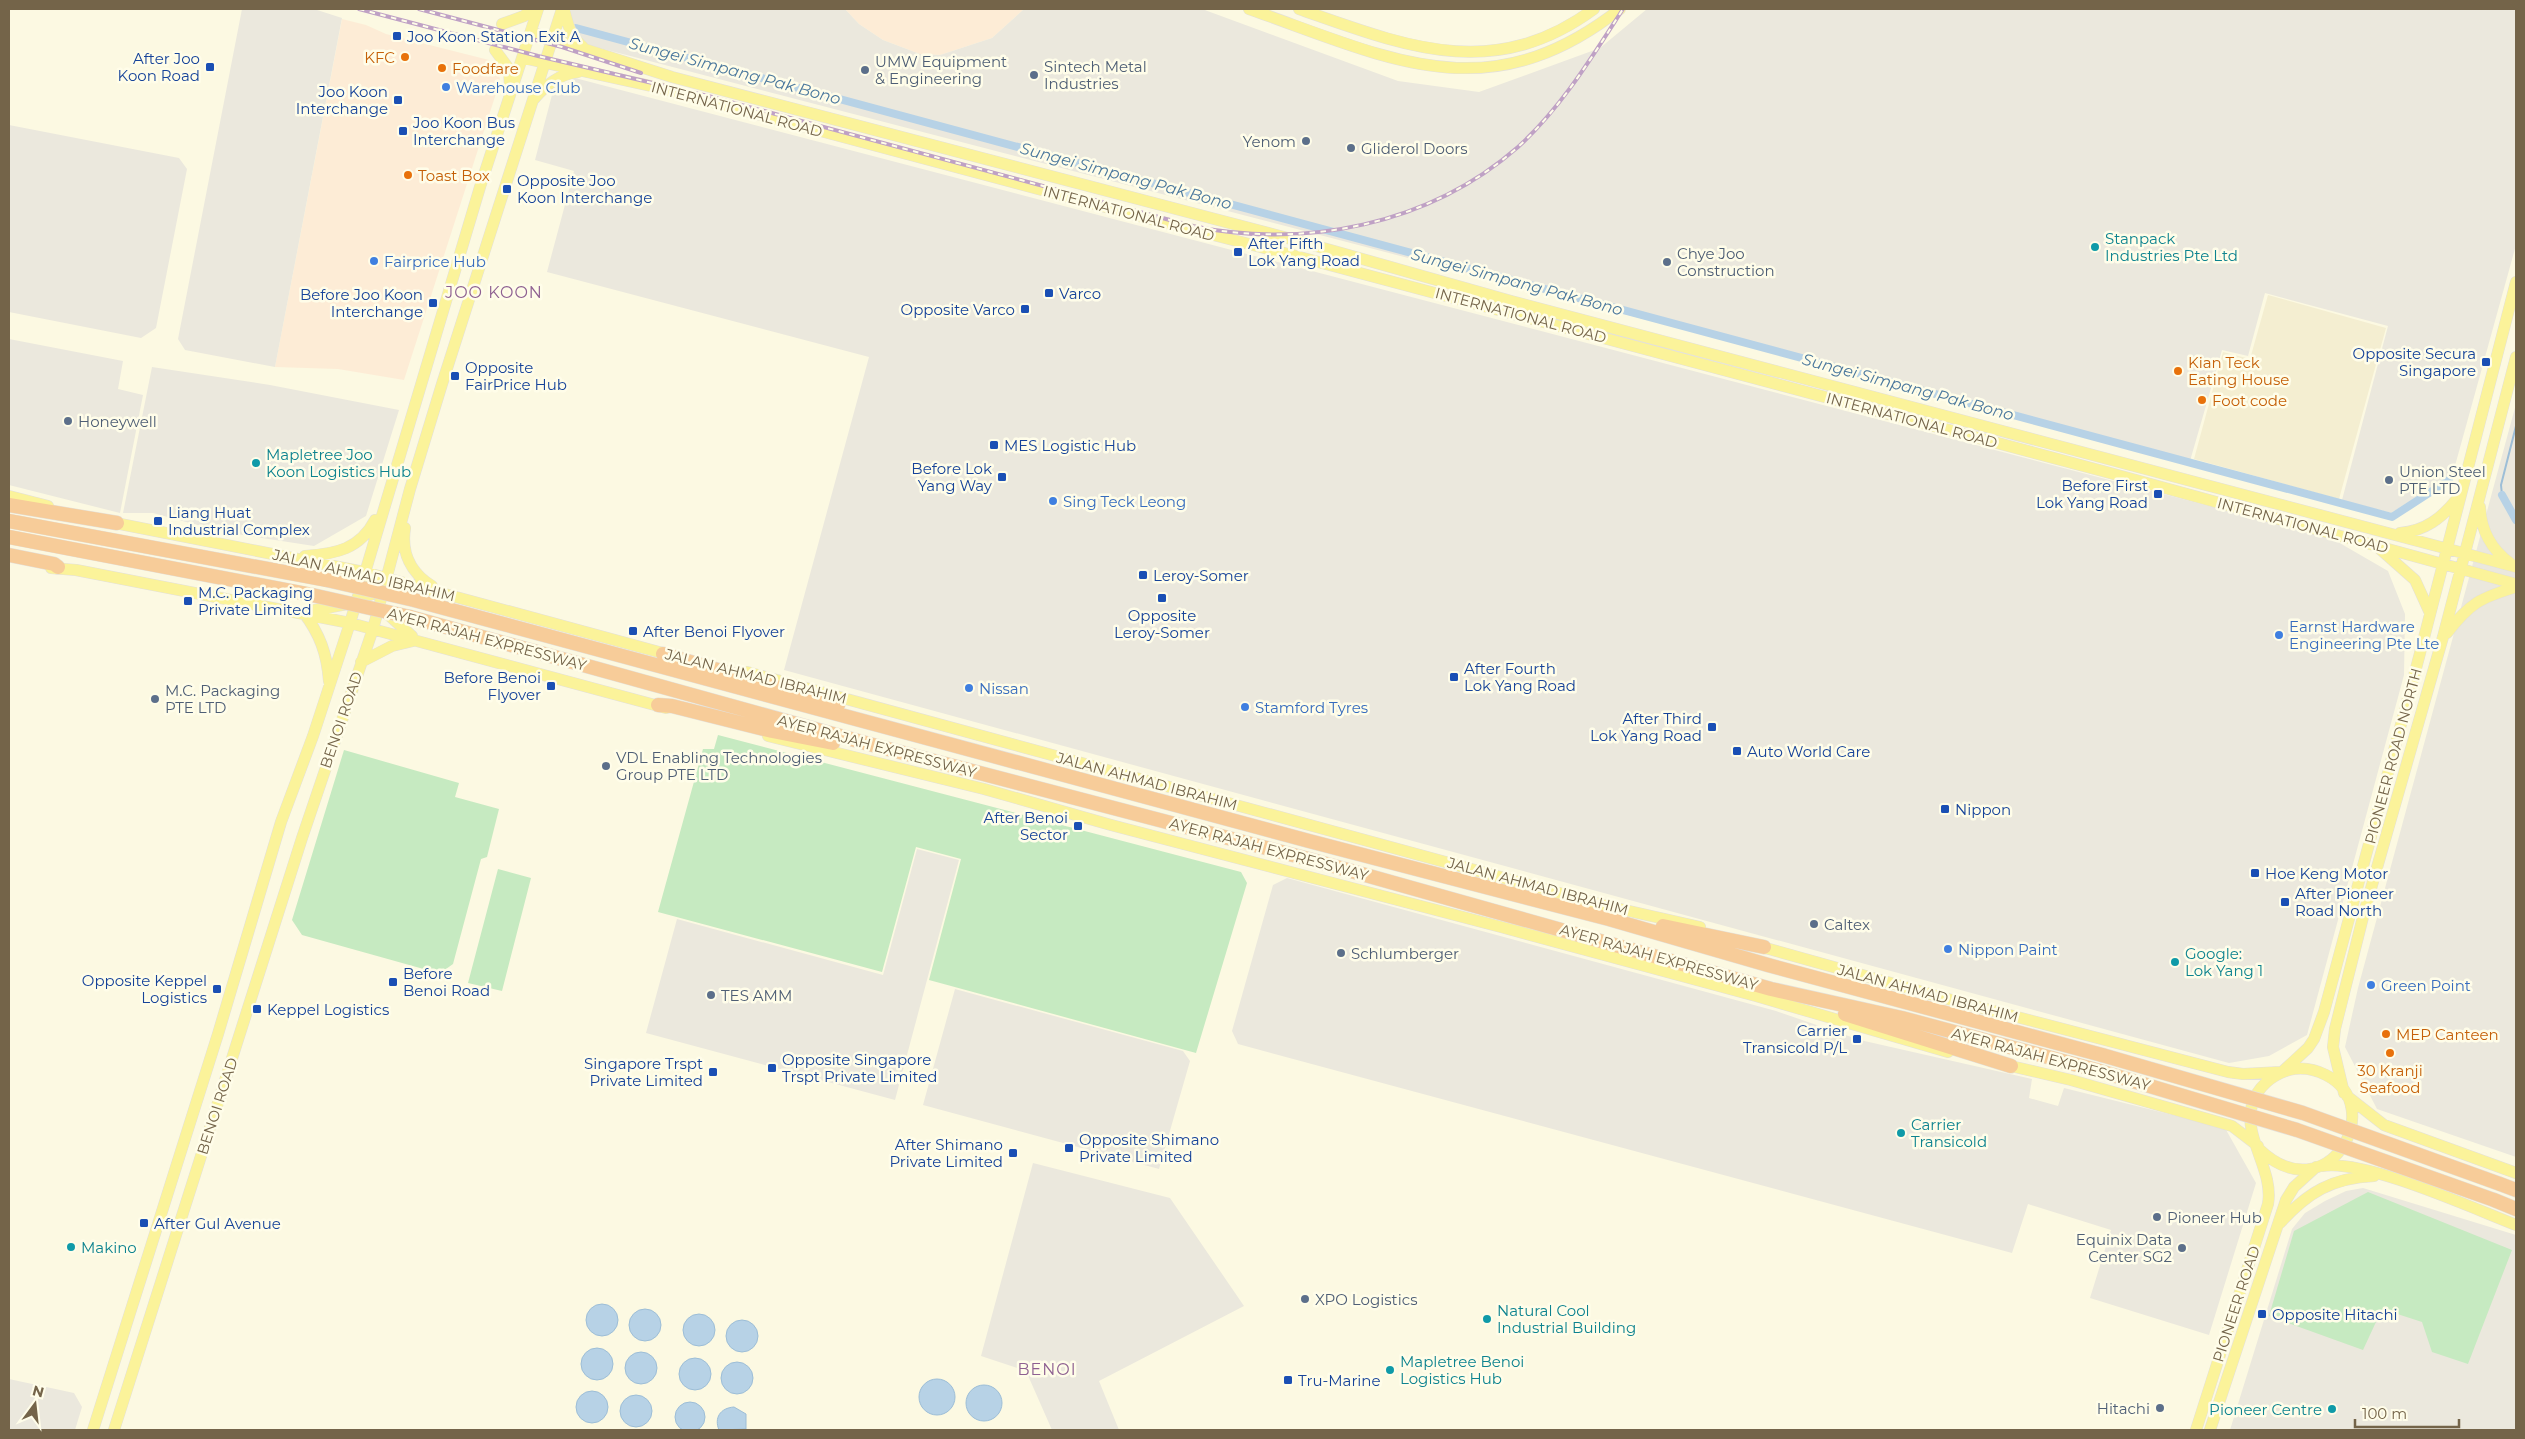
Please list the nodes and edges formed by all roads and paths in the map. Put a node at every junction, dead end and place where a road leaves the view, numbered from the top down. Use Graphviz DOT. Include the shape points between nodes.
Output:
graph roads {
  1 [pos="532,9"];
  2 [pos="538,9"];
  3 [pos="563,9"];
  4 [pos="1249,9"];
  5 [pos="1299,9"];
  6 [pos="1594,9"];
  7 [pos="1620,9"];
  8 [pos="502,24"];
  9 [pos="531,32"];
  10 [pos="551,38"];
  11 [pos="495,50"];
  12 [pos="586,50"];
  13 [pos="522,58"];
  14 [pos="543,62"];
  15 [pos="596,74"];
  16 [pos="530,104"];
  17 [pos="507,107"];
  18 [pos="2516,282"];
  19 [pos="2516,357"];
  20 [pos="410,489"];
  21 [pos="2461,494"];
  22 [pos="387,495"];
  23 [pos="9,496"];
  24 [pos="2479,500"];
  25 [pos="9,505"];
  26 [pos="9,521"];
  27 [pos="117,523"];
  28 [pos="2372,528"];
  29 [pos="9,537"];
  30 [pos="2375,544"];
  31 [pos="2447,548"];
  32 [pos="2466,553"];
  33 [pos="9,555"];
  34 [pos="291,557"];
  35 [pos="9,562"];
  36 [pos="2442,564"];
  37 [pos="334,566"];
  38 [pos="2516,566"];
  39 [pos="58,567"];
  40 [pos="2461,569"];
  41 [pos="364,574"];
  42 [pos="2516,585"];
  43 [pos="423,588"];
  44 [pos="441,592"];
  45 [pos="375,596"];
  46 [pos="355,605"];
  47 [pos="303,612"];
  48 [pos="2430,613"];
  49 [pos="350,623"];
  50 [pos="373,629"];
  51 [pos="2443,637"];
  52 [pos="418,640"];
  53 [pos="663,654"];
  54 [pos="362,662"];
  55 [pos="330,685"];
  56 [pos="658,705"];
  57 [pos="869,744"];
  58 [pos="956,746"];
  59 [pos="1609,919"];
  60 [pos="1764,947"];
  61 [pos="1771,989"];
  62 [pos="2011,1066"];
  63 [pos="2282,1072"];
  64 [pos="2345,1094"];
  65 [pos="2258,1147"];
  66 [pos="2317,1167"];
  67 [pos="2516,1173"];
  68 [pos="2385,1176"];
  69 [pos="2516,1190"];
  70 [pos="2516,1209"];
  71 [pos="2516,1225"];
  72 [pos="2275,1228"];
  73 [pos="93,1430"];
  74 [pos="114,1430"];
  75 [pos="2196,1430"];
  76 [pos="2210,1430"];
  1 -- 8 [label="main road" via="524,16"];
  2 -- 9 [label="main road, BENOI ROAD"];
  3 -- 10 [label="main road, BENOI ROAD"];
  3 -- 12 [label="main road" via="571,34"];
  4 -- 7 [label="main road" via="1382,55 1419,64 1478,69 1506,66 1547,54 1581,36"];
  5 -- 6 [label="main road" via="1429,50 1489,52 1556,32"];
  9 -- 10 [label="main road, INTERNATIONAL ROAD"];
  9 -- 13 [label="main road, BENOI ROAD"];
  10 -- 12 [label="main road, INTERNATIONAL ROAD"];
  10 -- 14 [label="main road, BENOI ROAD"];
  11 -- 17 [label="main road" via="509,69 511,86"];
  12 -- 28 [label="main road, INTERNATIONAL ROAD" via="679,78"];
  13 -- 14 [label="main road, INTERNATIONAL ROAD"];
  13 -- 17 [label="main road, BENOI ROAD"];
  14 -- 15 [label="main road, INTERNATIONAL ROAD"];
  14 -- 16 [label="main road, BENOI ROAD"];
  15 -- 16 [label="main road" via="566,74 544,88"];
  15 -- 30 [label="main road, INTERNATIONAL ROAD" via="660,88 1572,328"];
  16 -- 20 [label="main road, BENOI ROAD"];
  17 -- 22 [label="main road, BENOI ROAD"];
  18 -- 21 [label="main road, PIONEER ROAD NORTH"];
  19 -- 24 [label="main road, PIONEER ROAD NORTH"];
  20 -- 44 [label="main road" via="404,536 406,554 421,579"];
  20 -- 45 [label="main road, BENOI ROAD"];
  21 -- 28 [label="main road" via="2448,510 2418,531 2401,533"];
  21 -- 31 [label="main road, PIONEER ROAD NORTH"];
  22 -- 34 [label="main road" via="369,531 354,546 329,554"];
  22 -- 41 [label="main road, BENOI ROAD"];
  23 -- 27 [label="main road, JALAN AHMAD IBRAHIM"];
  24 -- 32 [label="main road, PIONEER ROAD NORTH"];
  24 -- 38 [label="main road" via="2480,518 2487,538 2499,555"];
  25 -- 27 [label="highway"];
  26 -- 58 [label="highway, AYER RAJAH EXPRESSWAY, bridge" via="328,580 414,600"];
  27 -- 34 [label="main road, JALAN AHMAD IBRAHIM"];
  28 -- 31 [label="main road, INTERNATIONAL ROAD"];
  29 -- 57 [label="highway, AYER RAJAH EXPRESSWAY, bridge" via="312,594 410,617"];
  30 -- 36 [label="main road, INTERNATIONAL ROAD"];
  30 -- 48 [label="main road" via="2415,580"];
  31 -- 32 [label="main road, INTERNATIONAL ROAD"];
  31 -- 36 [label="main road, PIONEER ROAD NORTH"];
  32 -- 38 [label="main road, INTERNATIONAL ROAD"];
  32 -- 40 [label="main road, PIONEER ROAD NORTH"];
  33 -- 39 [label="highway"];
  34 -- 37 [label="main road, JALAN AHMAD IBRAHIM"];
  35 -- 39 [label="main road"];
  36 -- 40 [label="main road, INTERNATIONAL ROAD"];
  36 -- 48 [label="main road, PIONEER ROAD NORTH"];
  37 -- 41 [label="main road, JALAN AHMAD IBRAHIM"];
  37 -- 45 [label="main road"];
  39 -- 47 [label="main road"];
  40 -- 42 [label="main road, INTERNATIONAL ROAD"];
  40 -- 51 [label="main road, PIONEER ROAD NORTH"];
  41 -- 45 [label="main road, JALAN AHMAD IBRAHIM"];
  41 -- 45 [label="main road, BENOI ROAD"];
  42 -- 51 [label="main road" via="2476,602 2464,611"];
  43 -- 44 [label="main road, JALAN AHMAD IBRAHIM"];
  43 -- 45 [label="main road, JALAN AHMAD IBRAHIM"];
  43 -- 45 [label="main road"];
  44 -- 53 [label="main road, JALAN AHMAD IBRAHIM"];
  45 -- 46 [label="main road"];
  45 -- 50 [label="main road, BENOI ROAD"];
  45 -- 52 [label="main road" via="397,624"];
  46 -- 47 [label="main road"];
  46 -- 49 [label="main road, BENOI ROAD"];
  47 -- 49 [label="main road"];
  47 -- 55 [label="main road" via="320,638 328,660"];
  48 -- 63 [label="main road, PIONEER ROAD NORTH" via="2324,1012 2308,1048"];
  49 -- 50 [label="main road"];
  49 -- 55 [label="main road, BENOI ROAD"];
  50 -- 52 [label="main road"];
  50 -- 54 [label="main road, BENOI ROAD"];
  51 -- 64 [label="main road, PIONEER ROAD NORTH" via="2334,1029 2333,1047"];
  52 -- 54 [label="main road" via="392,646"];
  52 -- 56 [label="main road"];
  53 -- 58 [label="highway" via="896,723"];
  53 -- 60 [label="main road, JALAN AHMAD IBRAHIM" via="800,685 1607,906 1704,928"];
  54 -- 74 [label="main road, BENOI ROAD" via="302,838"];
  55 -- 73 [label="main road, BENOI ROAD" via="281,822"];
  56 -- 57 [label="highway" via="813,739 857,746"];
  56 -- 62 [label="main road" via="1756,996 1930,1048"];
  57 -- 61 [label="highway, AYER RAJAH EXPRESSWAY" via="1312,860"];
  58 -- 59 [label="highway, AYER RAJAH EXPRESSWAY"];
  59 -- 60 [label="highway" via="1633,919"];
  59 -- 69 [label="highway, AYER RAJAH EXPRESSWAY, bridge" via="2303,1113"];
  60 -- 63 [label="main road, JALAN AHMAD IBRAHIM" via="2228,1072"];
  61 -- 62 [label="highway"];
  61 -- 70 [label="highway, AYER RAJAH EXPRESSWAY, bridge" via="1902,1018 2096,1070 2298,1130"];
  62 -- 65 [label="main road" via="2232,1126"];
  63 -- 64 [label="main road" via="2318,1071 2328,1076"];
  63 -- 65 [label="main road" via="2264,1084 2252,1103 2250,1125"];
  64 -- 66 [label="main road" via="2352,1115 2349,1137 2337,1155"];
  64 -- 67 [label="main road" via="2384,1125"];
  65 -- 66 [label="main road" via="2284,1167"];
  65 -- 75 [label="main road, PIONEER ROAD" via="2269,1184 2268,1204"];
  66 -- 68 [label="main road" via="2333,1164"];
  66 -- 72 [label="main road, PIONEER ROAD" via="2294,1187"];
  68 -- 71 [label="main road"];
  68 -- 72 [label="main road" via="2344,1179 2328,1185 2296,1205"];
  72 -- 76 [label="main road, PIONEER ROAD"];
}
